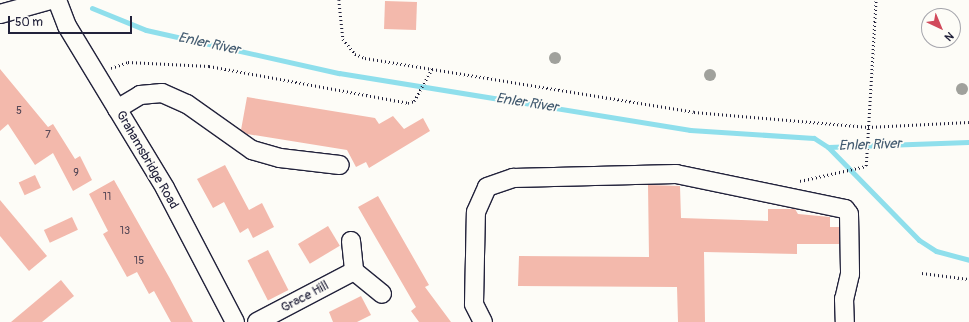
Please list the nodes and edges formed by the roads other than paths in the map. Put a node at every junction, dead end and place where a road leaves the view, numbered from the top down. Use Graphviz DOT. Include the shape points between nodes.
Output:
graph roads {
  1 [pos="51,0"];
  2 [pos="57,0"];
  3 [pos="0,14"];
  4 [pos="117,109"];
  5 [pos="340,165"];
  6 [pos="351,241"];
  7 [pos="354,271"];
  8 [pos="382,294"];
  9 [pos="235,322"];
  10 [pos="257,322"];
  11 [pos="483,322"];
  12 [pos="845,322"];
  1 -- 3 [label="street"];
  2 -- 4 [label="street, Grahamsbridge Road" via="67,26"];
  4 -- 5 [label="street" via="140,96 162,93 187,104 252,150 280,158"];
  4 -- 9 [label="street, Grahamsbridge Road" via="172,201"];
  6 -- 7 [label="street"];
  7 -- 8 [label="street"];
  7 -- 10 [label="street, Grace Hill"];
  11 -- 12 [label="street" via="474,304 476,218 480,196 487,187 513,178 676,174 845,209 849,214 850,274 844,299"];
}
